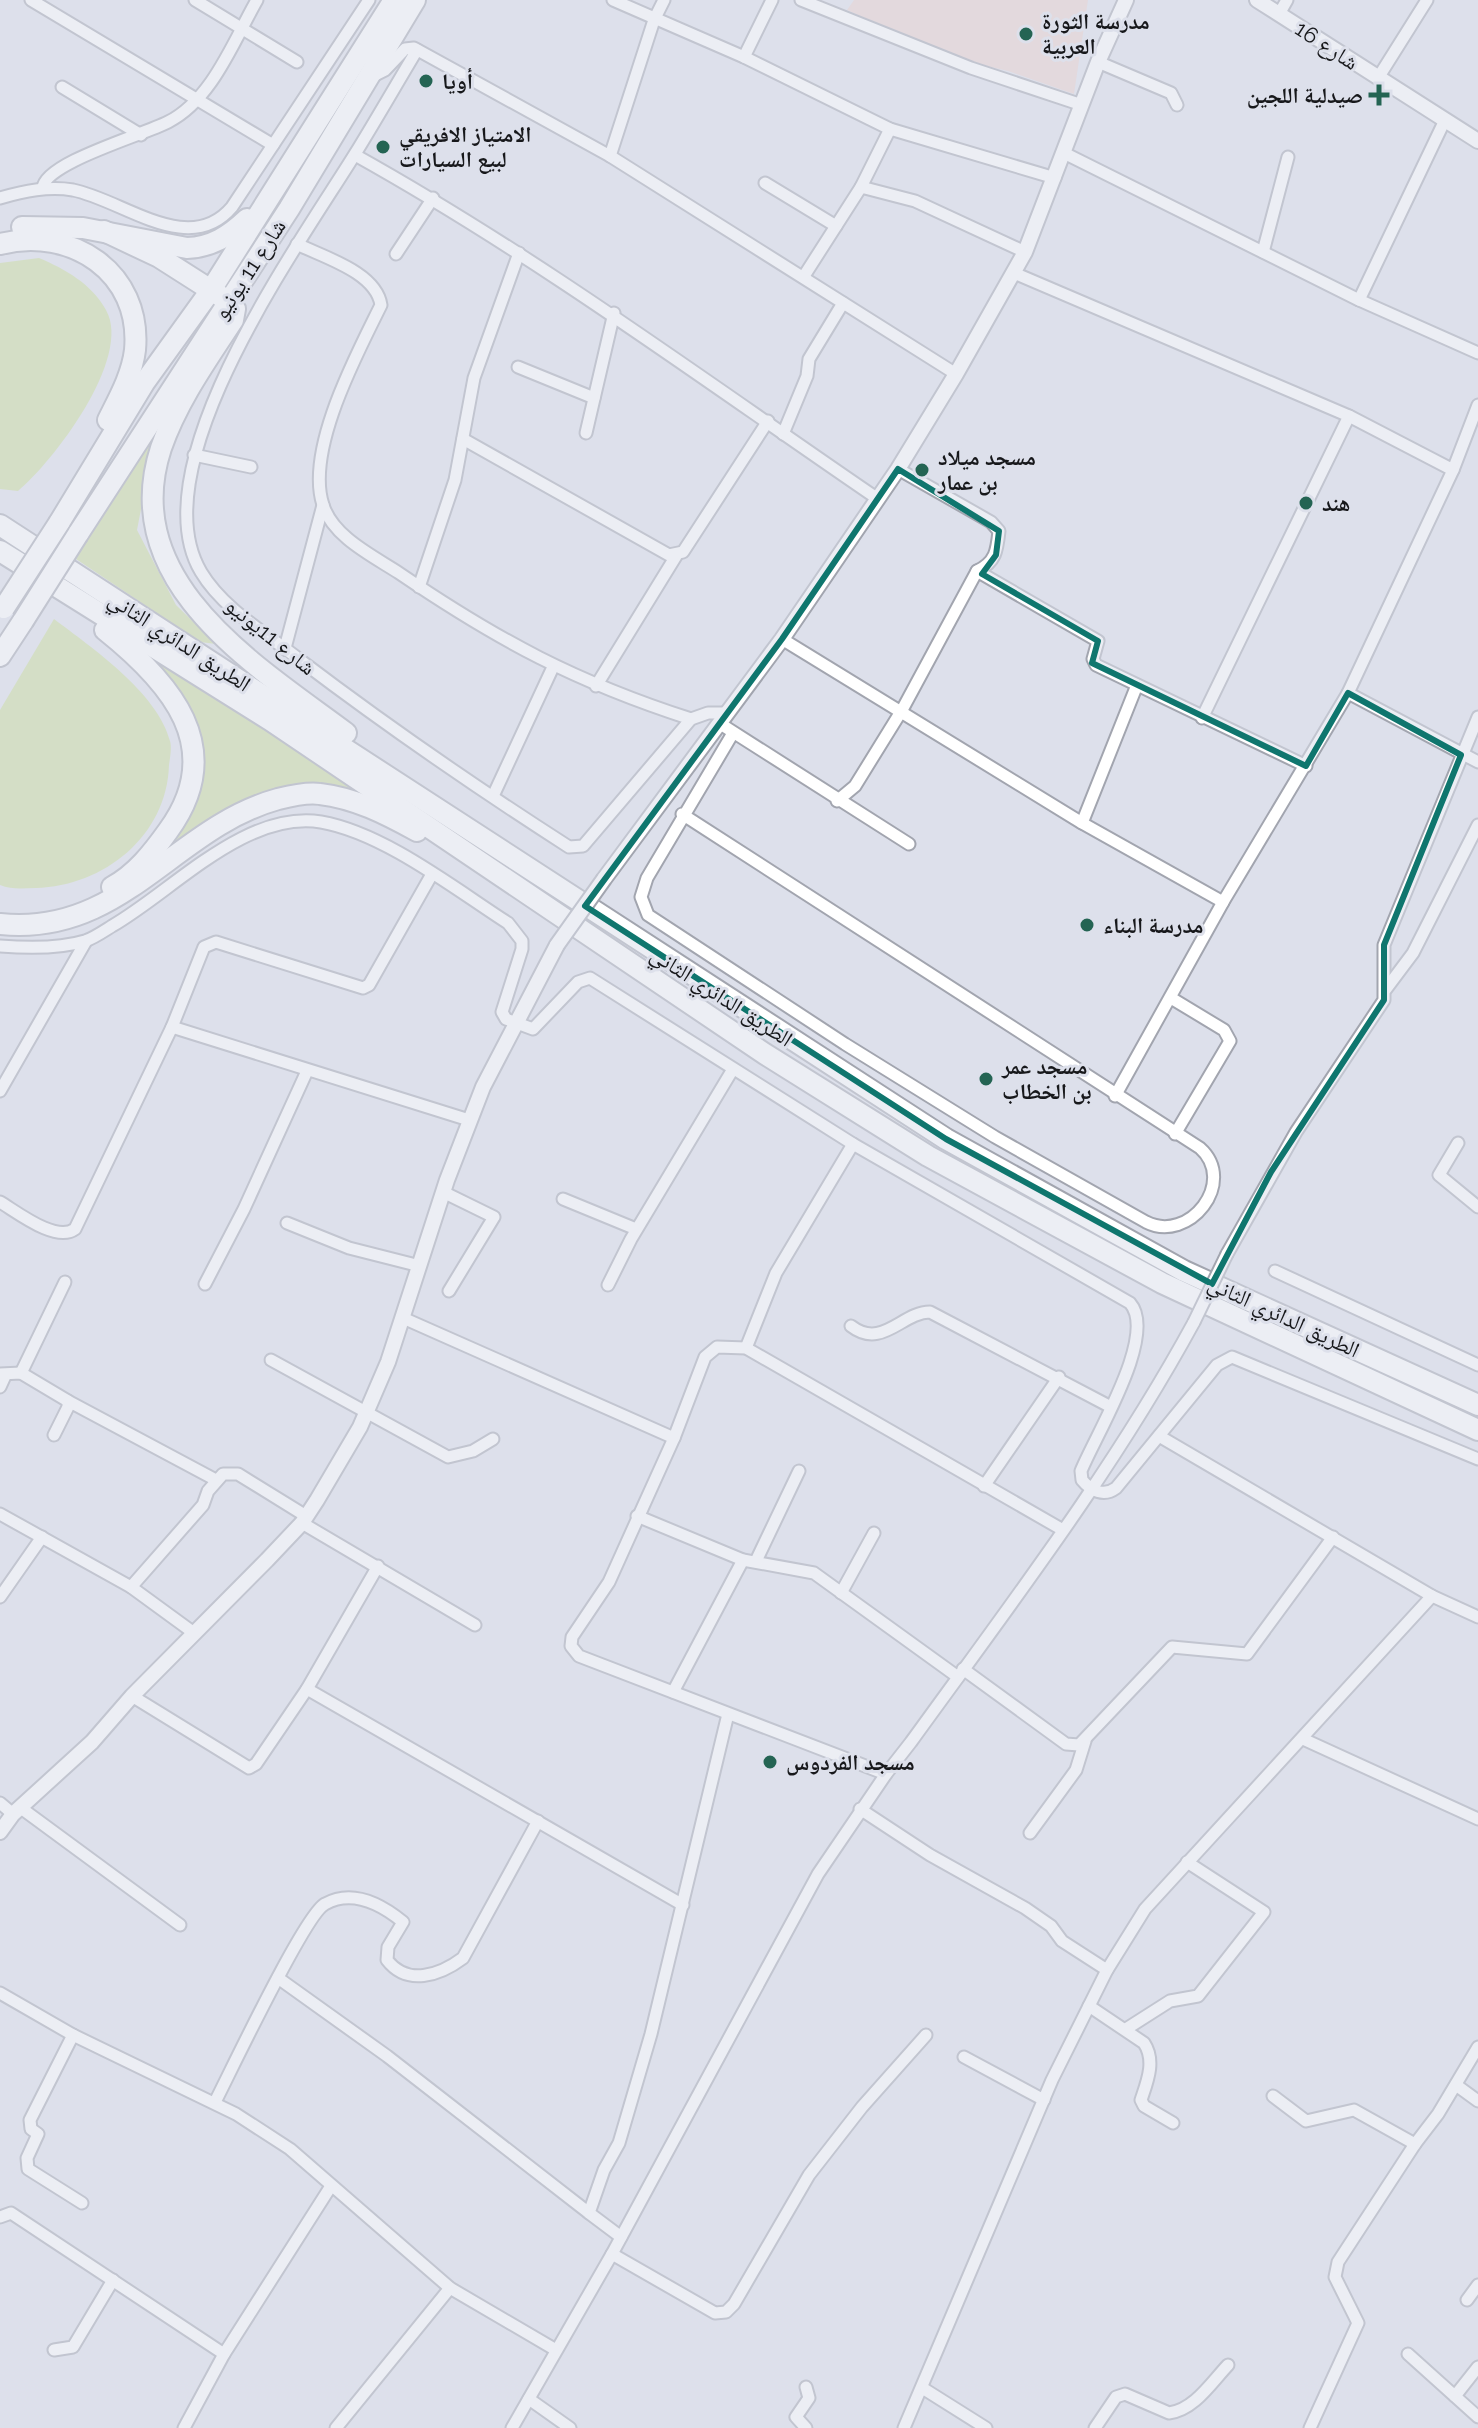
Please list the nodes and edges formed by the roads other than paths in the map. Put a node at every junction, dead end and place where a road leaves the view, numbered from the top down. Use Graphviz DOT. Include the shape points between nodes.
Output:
graph roads {
  1 [pos="31,0"];
  2 [pos="195,0"];
  3 [pos="257,0"];
  4 [pos="369,0"];
  5 [pos="382,0"];
  6 [pos="394,0"];
  7 [pos="415,0"];
  8 [pos="613,0"];
  9 [pos="664,0"];
  10 [pos="772,0"];
  11 [pos="801,0"];
  12 [pos="1126,0"];
  13 [pos="1257,0"];
  14 [pos="1287,0"];
  15 [pos="1427,0"];
  16 [pos="1279,14"];
  17 [pos="654,20"];
  18 [pos="241,28"];
  19 [pos="373,33"];
  20 [pos="417,50"];
  21 [pos="744,57"];
  22 [pos="297,62"];
  23 [pos="1098,62"];
  24 [pos="366,76"];
  25 [pos="1378,78"];
  26 [pos="62,87"];
  27 [pos="195,101"];
  28 [pos="1082,105"];
  29 [pos="1177,105"];
  30 [pos="1445,120"];
  31 [pos="890,129"];
  32 [pos="141,135"];
  33 [pos="1478,141"];
  34 [pos="273,145"];
  35 [pos="1064,153"];
  36 [pos="355,155"];
  37 [pos="610,156"];
  38 [pos="1288,157"];
  39 [pos="1055,178"];
  40 [pos="765,183"];
  41 [pos="861,187"];
  42 [pos="43,188"];
  43 [pos="0,198"];
  44 [pos="433,198"];
  45 [pos="267,199"];
  46 [pos="836,226"];
  47 [pos="0,231"];
  48 [pos="104,231"];
  49 [pos="0,244"];
  50 [pos="297,244"];
  51 [pos="1025,252"];
  52 [pos="1263,252"];
  53 [pos="519,253"];
  54 [pos="396,254"];
  55 [pos="1014,273"];
  56 [pos="804,276"];
  57 [pos="211,290"];
  58 [pos="1359,300"];
  59 [pos="228,301"];
  60 [pos="843,303"];
  61 [pos="614,313"];
  62 [pos="1478,353"];
  63 [pos="518,367"];
  64 [pos="956,374"];
  65 [pos="594,398"];
  66 [pos="1478,405"];
  67 [pos="1349,416"];
  68 [pos="768,421"];
  69 [pos="586,433"];
  70 [pos="783,434"];
  71 [pos="463,439"];
  72 [pos="194,455"];
  73 [pos="251,467"];
  74 [pos="898,469"];
  75 [pos="1453,470"];
  76 [pos="82,481"];
  77 [pos="878,499"];
  78 [pos="323,505"];
  79 [pos="0,515"];
  80 [pos="0,525"];
  81 [pos="0,551"];
  82 [pos="676,556"];
  83 [pos="977,571"];
  84 [pos="419,587"];
  85 [pos="64,592"];
  86 [pos="2,611"];
  87 [pos="153,623"];
  88 [pos="782,639"];
  89 [pos="285,648"];
  90 [pos="2,655"];
  91 [pos="553,667"];
  92 [pos="1137,685"];
  93 [pos="596,686"];
  94 [pos="1348,693"];
  95 [pos="902,710"];
  96 [pos="1478,717"];
  97 [pos="722,718"];
  98 [pos="1202,718"];
  99 [pos="691,719"];
  100 [pos="733,733"];
  101 [pos="1461,755"];
  102 [pos="1478,762"];
  103 [pos="1306,766"];
  104 [pos="493,796"];
  105 [pos="837,801"];
  106 [pos="682,814"];
  107 [pos="1082,823"];
  108 [pos="1476,834"];
  109 [pos="909,844"];
  110 [pos="492,845"];
  111 [pos="432,874"];
  112 [pos="1223,902"];
  113 [pos="0,909"];
  114 [pos="556,909"];
  115 [pos="0,924"];
  116 [pos="86,941"];
  117 [pos="0,946"];
  118 [pos="1386,989"];
  119 [pos="1171,998"];
  120 [pos="516,1025"];
  121 [pos="172,1027"];
  122 [pos="733,1069"];
  123 [pos="307,1071"];
  124 [pos="0,1091"];
  125 [pos="1115,1096"];
  126 [pos="469,1120"];
  127 [pos="1175,1134"];
  128 [pos="1458,1143"];
  129 [pos="853,1144"];
  130 [pos="443,1192"];
  131 [pos="563,1199"];
  132 [pos="0,1202"];
  133 [pos="1478,1207"];
  134 [pos="287,1223"];
  135 [pos="636,1229"];
  136 [pos="420,1266"];
  137 [pos="1275,1271"];
  138 [pos="65,1282"];
  139 [pos="205,1284"];
  140 [pos="608,1285"];
  141 [pos="449,1291"];
  142 [pos="403,1318"];
  143 [pos="851,1326"];
  144 [pos="746,1348"];
  145 [pos="271,1360"];
  146 [pos="1478,1365"];
  147 [pos="21,1373"];
  148 [pos="1059,1377"];
  149 [pos="2,1379"];
  150 [pos="68,1401"];
  151 [pos="1478,1405"];
  152 [pos="1111,1407"];
  153 [pos="367,1411"];
  154 [pos="1478,1430"];
  155 [pos="54,1435"];
  156 [pos="1159,1436"];
  157 [pos="674,1438"];
  158 [pos="493,1439"];
  159 [pos="1478,1459"];
  160 [pos="799,1471"];
  161 [pos="216,1480"];
  162 [pos="984,1486"];
  163 [pos="1093,1489"];
  164 [pos="0,1514"];
  165 [pos="637,1516"];
  166 [pos="304,1520"];
  167 [pos="1063,1530"];
  168 [pos="874,1533"];
  169 [pos="42,1537"];
  170 [pos="1333,1537"];
  171 [pos="749,1561"];
  172 [pos="378,1566"];
  173 [pos="131,1587"];
  174 [pos="841,1593"];
  175 [pos="1432,1596"];
  176 [pos="0,1597"];
  177 [pos="1478,1617"];
  178 [pos="475,1625"];
  179 [pos="194,1633"];
  180 [pos="960,1673"];
  181 [pos="307,1689"];
  182 [pos="673,1692"];
  183 [pos="132,1696"];
  184 [pos="728,1714"];
  185 [pos="1303,1739"];
  186 [pos="1085,1740"];
  187 [pos="886,1774"];
  188 [pos="0,1803"];
  189 [pos="860,1809"];
  190 [pos="17,1811"];
  191 [pos="1478,1819"];
  192 [pos="538,1821"];
  193 [pos="0,1832"];
  194 [pos="1030,1833"];
  195 [pos="1187,1862"];
  196 [pos="683,1905"];
  197 [pos="180,1925"];
  198 [pos="1107,1970"];
  199 [pos="278,1978"];
  200 [pos="0,1993"];
  201 [pos="1089,2006"];
  202 [pos="1126,2029"];
  203 [pos="73,2035"];
  204 [pos="926,2035"];
  205 [pos="1478,2047"];
  206 [pos="964,2057"];
  207 [pos="1456,2085"];
  208 [pos="1273,2096"];
  209 [pos="1044,2100"];
  210 [pos="1478,2101"];
  211 [pos="215,2102"];
  212 [pos="1173,2123"];
  213 [pos="1415,2144"];
  214 [pos="331,2186"];
  215 [pos="82,2203"];
  216 [pos="589,2213"];
  217 [pos="0,2217"];
  218 [pos="621,2237"];
  219 [pos="612,2254"];
  220 [pos="113,2280"];
  221 [pos="1478,2285"];
  222 [pos="450,2288"];
  223 [pos="1467,2300"];
  224 [pos="54,2350"];
  225 [pos="556,2350"];
  226 [pos="224,2354"];
  227 [pos="1408,2354"];
  228 [pos="1228,2365"];
  229 [pos="1478,2367"];
  230 [pos="806,2387"];
  231 [pos="924,2389"];
  232 [pos="1455,2396"];
  233 [pos="529,2399"];
  234 [pos="1478,2417"];
  235 [pos="184,2428"];
  236 [pos="336,2428"];
  237 [pos="512,2428"];
  238 [pos="570,2428"];
  239 [pos="806,2428"];
  240 [pos="904,2428"];
  241 [pos="986,2428"];
  242 [pos="1095,2428"];
  243 [pos="1310,2428"];
  1 -- 27 [label="street"];
  2 -- 18 [label="street"];
  3 -- 18 [label="street"];
  4 -- 34 [label="street"];
  5 -- 19 [label="highway"];
  6 -- 19 [label="highway, شارع 11 يونيو"];
  7 -- 24 [label="highway, شارع 11 يونيو"];
  8 -- 17 [label="street"];
  9 -- 17 [label="street"];
  10 -- 21 [label="street"];
  11 -- 28 [label="street" via="971,68"];
  12 -- 23 [label="street"];
  13 -- 16 [label="street, شارع 16"];
  14 -- 16 [label="street"];
  15 -- 25 [label="street"];
  16 -- 25 [label="street, شارع 16"];
  17 -- 21 [label="street"];
  17 -- 37 [label="street"];
  18 -- 22 [label="street"];
  18 -- 27 [label="street"];
  19 -- 45 [label="highway, شارع 11 يونيو"];
  20 -- 24 [label="street" via="405,49 381,73"];
  20 -- 36 [label="street, شارع 11يونيو"];
  20 -- 37 [label="street"];
  21 -- 31 [label="street"];
  23 -- 28 [label="street"];
  23 -- 29 [label="street" via="1171,93"];
  24 -- 59 [label="highway, شارع 11 يونيو"];
  25 -- 30 [label="street, شارع 16"];
  26 -- 32 [label="street"];
  27 -- 32 [label="street" via="173,120"];
  27 -- 34 [label="street"];
  28 -- 35 [label="street"];
  30 -- 33 [label="street, شارع 16"];
  30 -- 58 [label="street"];
  31 -- 39 [label="street"];
  31 -- 41 [label="street"];
  32 -- 42 [label="street" via="59,167 47,176"];
  34 -- 42 [label="street" via="226,214 194,229 168,225 83,192"];
  35 -- 39 [label="street"];
  35 -- 52 [label="street"];
  36 -- 44 [label="street"];
  36 -- 50 [label="street, شارع 11يونيو"];
  37 -- 56 [label="street"];
  38 -- 52 [label="street"];
  39 -- 51 [label="street"];
  40 -- 46 [label="street"];
  41 -- 46 [label="street"];
  41 -- 51 [label="street" via="915,201"];
  42 -- 43 [label="street"];
  44 -- 53 [label="street"];
  44 -- 54 [label="street"];
  45 -- 48 [label="highway" via="225,238 201,247"];
  45 -- 57 [label="highway, شارع 11 يونيو"];
  46 -- 56 [label="street"];
  47 -- 48 [label="highway" via="37,225"];
  48 -- 57 [label="highway"];
  49 -- 76 [label="highway" via="35,238 64,242 92,255 119,280 130,305 134,353 127,379"];
  50 -- 72 [label="street, شارع 11يونيو" via="224,376"];
  50 -- 78 [label="street" via="364,278 375,287 381,305 347,374 326,441 319,479"];
  51 -- 55 [label="street"];
  52 -- 58 [label="street"];
  53 -- 61 [label="street"];
  53 -- 71 [label="street" via="474,378"];
  55 -- 64 [label="street"];
  55 -- 67 [label="street"];
  56 -- 60 [label="street"];
  57 -- 59 [label="highway"];
  57 -- 76 [label="highway, شارع 11 يونيو"];
  58 -- 62 [label="street"];
  59 -- 90 [label="highway, شارع 11 يونيو, bridge"];
  59 -- 110 [label="highway" via="235,309 233,320 189,388 161,450 151,513 159,548 184,594 227,641"];
  60 -- 64 [label="street"];
  60 -- 70 [label="street" via="809,359"];
  61 -- 65 [label="street"];
  61 -- 68 [label="street"];
  63 -- 65 [label="street"];
  64 -- 74 [label="street"];
  65 -- 69 [label="street"];
  66 -- 75 [label="street"];
  67 -- 75 [label="street"];
  67 -- 98 [label="street"];
  68 -- 70 [label="street"];
  68 -- 82 [label="street"];
  70 -- 77 [label="street"];
  71 -- 82 [label="street"];
  71 -- 84 [label="street" via="455,480"];
  72 -- 73 [label="street"];
  72 -- 89 [label="street, شارع 11يونيو" via="189,530 200,571 238,612"];
  74 -- 77 [label="street"];
  74 -- 83 [label="street" via="999,531 996,555"];
  75 -- 94 [label="street"];
  76 -- 86 [label="highway, شارع 11 يونيو, bridge"];
  77 -- 88 [label="street"];
  78 -- 84 [label="street" via="339,529"];
  78 -- 89 [label="street"];
  79 -- 87 [label="highway"];
  80 -- 87 [label="highway, الطريق الدائري الثاني"];
  81 -- 85 [label="highway, الطريق الدائري الثاني"];
  82 -- 93 [label="street"];
  83 -- 92 [label="street" via="1095,638 1096,665"];
  83 -- 95 [label="street"];
  84 -- 91 [label="street"];
  85 -- 113 [label="highway" via="159,677 176,700 189,727 194,763 188,793 160,842 118,884 32,914"];
  85 -- 114 [label="highway, الطريق الدائري الثاني"];
  87 -- 110 [label="highway, الطريق الدائري الثاني"];
  88 -- 95 [label="street"];
  88 -- 97 [label="street"];
  89 -- 104 [label="street, شارع 11يونيو" via="384,724"];
  91 -- 93 [label="street"];
  91 -- 104 [label="street"];
  92 -- 98 [label="street"];
  92 -- 107 [label="street"];
  93 -- 99 [label="street"];
  94 -- 101 [label="street"];
  94 -- 103 [label="street"];
  95 -- 105 [label="street" via="855,786"];
  95 -- 107 [label="street"];
  96 -- 101 [label="street"];
  97 -- 99 [label="street" via="708,713"];
  97 -- 100 [label="street"];
  97 -- 120 [label="street, bridge" via="557,945"];
  98 -- 103 [label="street"];
  99 -- 104 [label="street, شارع 11يونيو" via="583,846 569,847"];
  100 -- 105 [label="street"];
  100 -- 106 [label="street"];
  101 -- 102 [label="street"];
  101 -- 118 [label="street" via="1384,945"];
  103 -- 112 [label="street"];
  105 -- 109 [label="street"];
  106 -- 125 [label="street"];
  106 -- 127 [label="street" via="644,885 641,897 648,915 845,1044 995,1137 1164,1228 1192,1218 1214,1184 1209,1158"];
  107 -- 112 [label="street"];
  108 -- 118 [label="street" via="1413,953"];
  110 -- 151 [label="highway, الطريق الدائري الثاني" via="802,1049 1020,1182 1184,1271"];
  111 -- 116 [label="street" via="342,828 322,822 291,823 251,833 223,848 145,907"];
  111 -- 120 [label="street" via="508,923 522,941 502,1012"];
  111 -- 121 [label="street" via="366,987 216,942 204,947"];
  112 -- 119 [label="street"];
  114 -- 115 [label="highway" via="386,814 316,793 249,807 92,912 22,927"];
  114 -- 154 [label="highway, الطريق الدائري الثاني" via="765,1054 988,1190 1221,1313"];
  116 -- 117 [label="street"];
  116 -- 124 [label="street"];
  118 -- 163 [label="street, bridge" via="1271,1172 1194,1322"];
  119 -- 125 [label="street"];
  119 -- 127 [label="street" via="1224,1030 1230,1041"];
  120 -- 122 [label="street" via="533,1029 578,982 590,978"];
  120 -- 126 [label="street"];
  121 -- 123 [label="street"];
  121 -- 132 [label="street" via="75,1229 62,1233 41,1226"];
  122 -- 129 [label="street"];
  122 -- 135 [label="street"];
  123 -- 126 [label="street"];
  123 -- 139 [label="street"];
  125 -- 127 [label="street"];
  126 -- 130 [label="street"];
  128 -- 133 [label="street" via="1439,1175"];
  129 -- 144 [label="street" via="776,1273"];
  129 -- 152 [label="street" via="1130,1303 1140,1329"];
  130 -- 136 [label="street"];
  130 -- 141 [label="street" via="494,1217"];
  131 -- 135 [label="street"];
  134 -- 136 [label="street" via="349,1248"];
  135 -- 140 [label="street"];
  136 -- 142 [label="street"];
  137 -- 146 [label="street"];
  138 -- 147 [label="street"];
  142 -- 153 [label="street"];
  142 -- 157 [label="street"];
  143 -- 148 [label="street" via="878,1334 930,1312"];
  144 -- 157 [label="street" via="717,1347 705,1357"];
  144 -- 162 [label="street"];
  145 -- 153 [label="street"];
  147 -- 149 [label="street"];
  147 -- 150 [label="street"];
  148 -- 152 [label="street"];
  148 -- 162 [label="street"];
  150 -- 155 [label="street"];
  150 -- 161 [label="street"];
  152 -- 163 [label="street" via="1081,1471 1082,1480"];
  153 -- 158 [label="street" via="448,1457"];
  153 -- 166 [label="street"];
  156 -- 159 [label="street" via="1217,1365 1236,1357"];
  156 -- 163 [label="street" via="1113,1491"];
  156 -- 170 [label="street"];
  157 -- 165 [label="street"];
  160 -- 171 [label="street"];
  161 -- 166 [label="street" via="238,1474"];
  161 -- 173 [label="street" via="203,1505"];
  162 -- 167 [label="street"];
  163 -- 167 [label="street"];
  164 -- 169 [label="street"];
  165 -- 171 [label="street"];
  165 -- 182 [label="street" via="609,1582 571,1646 579,1656"];
  166 -- 172 [label="street"];
  166 -- 179 [label="street"];
  167 -- 180 [label="street"];
  168 -- 174 [label="street"];
  169 -- 173 [label="street"];
  169 -- 176 [label="street"];
  170 -- 175 [label="street"];
  170 -- 186 [label="street" via="1247,1654 1172,1647"];
  171 -- 174 [label="street" via="814,1573"];
  171 -- 182 [label="street"];
  172 -- 178 [label="street"];
  172 -- 181 [label="street"];
  173 -- 179 [label="street"];
  174 -- 180 [label="street"];
  175 -- 177 [label="street"];
  175 -- 185 [label="street"];
  179 -- 183 [label="street"];
  180 -- 186 [label="street" via="1066,1744"];
  180 -- 187 [label="street"];
  181 -- 183 [label="street" via="249,1768"];
  181 -- 192 [label="street"];
  182 -- 184 [label="street"];
  183 -- 190 [label="street" via="92,1742"];
  184 -- 187 [label="street"];
  184 -- 196 [label="street"];
  185 -- 191 [label="street"];
  185 -- 195 [label="street"];
  186 -- 194 [label="street" via="1076,1770"];
  187 -- 189 [label="street"];
  188 -- 190 [label="street"];
  189 -- 198 [label="street" via="1025,1908 1062,1941"];
  189 -- 218 [label="street" via="818,1874"];
  190 -- 193 [label="street"];
  190 -- 197 [label="street"];
  192 -- 196 [label="street"];
  192 -- 199 [label="street" via="455,1964 430,1974 403,1975 387,1960 388,1947 403,1922 360,1898 342,1897 321,1905"];
  195 -- 198 [label="street" via="1145,1909"];
  195 -- 202 [label="street" via="1264,1912 1198,1996 1170,2001"];
  196 -- 216 [label="street" via="619,2143"];
  198 -- 201 [label="street"];
  199 -- 211 [label="street"];
  199 -- 216 [label="street"];
  200 -- 203 [label="street"];
  201 -- 202 [label="street"];
  201 -- 209 [label="street"];
  202 -- 212 [label="street" via="1149,2051 1142,2103"];
  203 -- 211 [label="street"];
  203 -- 215 [label="street" via="30,2120 38,2134 27,2158 28,2169"];
  204 -- 219 [label="street" via="809,2175 726,2312 715,2313"];
  205 -- 207 [label="street"];
  206 -- 209 [label="street"];
  207 -- 210 [label="street"];
  207 -- 213 [label="street"];
  208 -- 213 [label="street" via="1306,2121 1354,2110"];
  209 -- 231 [label="street"];
  211 -- 214 [label="street" via="290,2149"];
  213 -- 243 [label="street" via="1338,2262 1335,2277 1358,2323"];
  214 -- 222 [label="street"];
  214 -- 226 [label="street"];
  216 -- 218 [label="street"];
  217 -- 220 [label="street" via="11,2213"];
  218 -- 219 [label="street"];
  219 -- 225 [label="street"];
  220 -- 224 [label="street" via="73,2347"];
  220 -- 226 [label="street"];
  221 -- 223 [label="street"];
  222 -- 225 [label="street"];
  222 -- 236 [label="street"];
  225 -- 233 [label="street"];
  226 -- 235 [label="street"];
  227 -- 232 [label="street"];
  228 -- 242 [label="street" via="1182,2409 1169,2413 1125,2394 1116,2397"];
  229 -- 232 [label="street"];
  230 -- 239 [label="street" via="809,2398 796,2417"];
  231 -- 240 [label="street"];
  231 -- 241 [label="street"];
  232 -- 234 [label="street"];
  233 -- 237 [label="street"];
  233 -- 238 [label="street"];
}
